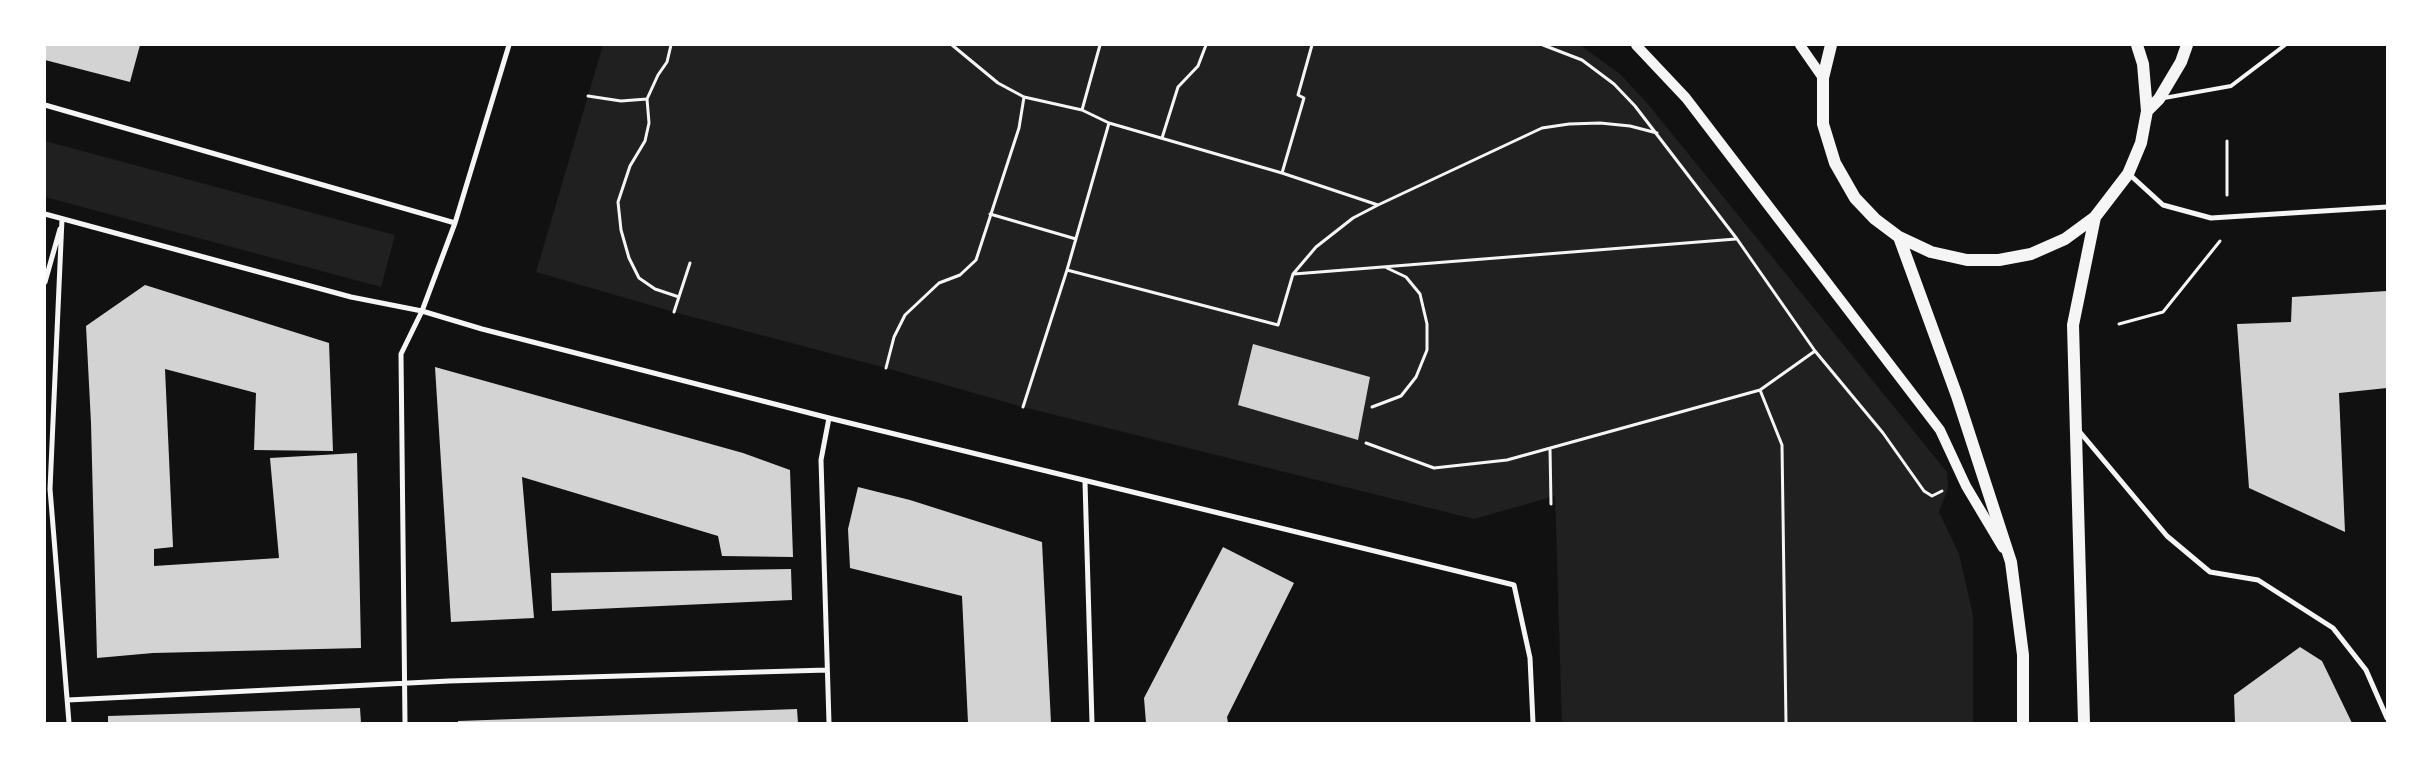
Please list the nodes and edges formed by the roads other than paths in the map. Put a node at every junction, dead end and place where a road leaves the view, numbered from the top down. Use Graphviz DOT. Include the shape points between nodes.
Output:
graph roads {
  1 [pos="509,45"];
  2 [pos="1636,45"];
  3 [pos="1800,45"];
  4 [pos="1830,45"];
  5 [pos="2137,45"];
  6 [pos="2187,45"];
  7 [pos="2286,45"];
  8 [pos="1822,78"];
  9 [pos="2159,99"];
  10 [pos="45,105"];
  11 [pos="2146,111"];
  12 [pos="2128,174"];
  13 [pos="2387,207"];
  14 [pos="45,214"];
  15 [pos="2095,217"];
  16 [pos="62,219"];
  17 [pos="455,224"];
  18 [pos="1899,237"];
  19 [pos="45,282"];
  20 [pos="422,311"];
  21 [pos="829,418"];
  22 [pos="2075,427"];
  23 [pos="1085,482"];
  24 [pos="47,490"];
  25 [pos="2011,562"];
  26 [pos="827,670"];
  27 [pos="403,683"];
  28 [pos="68,700"];
  29 [pos="2387,718"];
  30 [pos="69,723"];
  31 [pos="405,723"];
  32 [pos="829,723"];
  33 [pos="1092,723"];
  34 [pos="1533,723"];
  35 [pos="2023,723"];
  36 [pos="2084,723"];
  1 -- 17 [label="street"];
  2 -- 25 [label="main road" via="1686,98 1940,430 1966,486"];
  3 -- 8 [label="main road"];
  4 -- 8 [label="main road"];
  5 -- 11 [label="main road" via="2143,64"];
  6 -- 9 [label="main road"];
  7 -- 9 [label="lane" via="2231,86"];
  8 -- 18 [label="main road" via="1823,124 1834,163 1855,198"];
  9 -- 11 [label="main road"];
  10 -- 17 [label="street"];
  11 -- 12 [label="main road" via="2141,143"];
  12 -- 13 [label="street" via="2163,205 2210,218"];
  12 -- 15 [label="main road"];
  14 -- 16 [label="street"];
  15 -- 18 [label="main road" via="2065,239 2031,254 1999,260 1966,260 1940,254"];
  15 -- 22 [label="main road" via="2073,325"];
  16 -- 19 [label="street"];
  16 -- 20 [label="street" via="351,297"];
  16 -- 24 [label="street"];
  17 -- 20 [label="street"];
  18 -- 25 [label="main road" via="1957,396"];
  20 -- 21 [label="street"];
  20 -- 27 [label="street" via="401,354"];
  21 -- 23 [label="street"];
  21 -- 26 [label="street" via="821,460"];
  22 -- 29 [label="street" via="2166,536 2210,572 2258,580 2333,628 2366,670"];
  22 -- 36 [label="main road"];
  23 -- 33 [label="street"];
  23 -- 34 [label="street" via="1514,585 1530,658"];
  24 -- 28 [label="street"];
  25 -- 35 [label="main road" via="2022,655"];
  26 -- 27 [label="street"];
  26 -- 32 [label="street"];
  27 -- 28 [label="street"];
  27 -- 31 [label="street"];
  28 -- 30 [label="street"];
}
